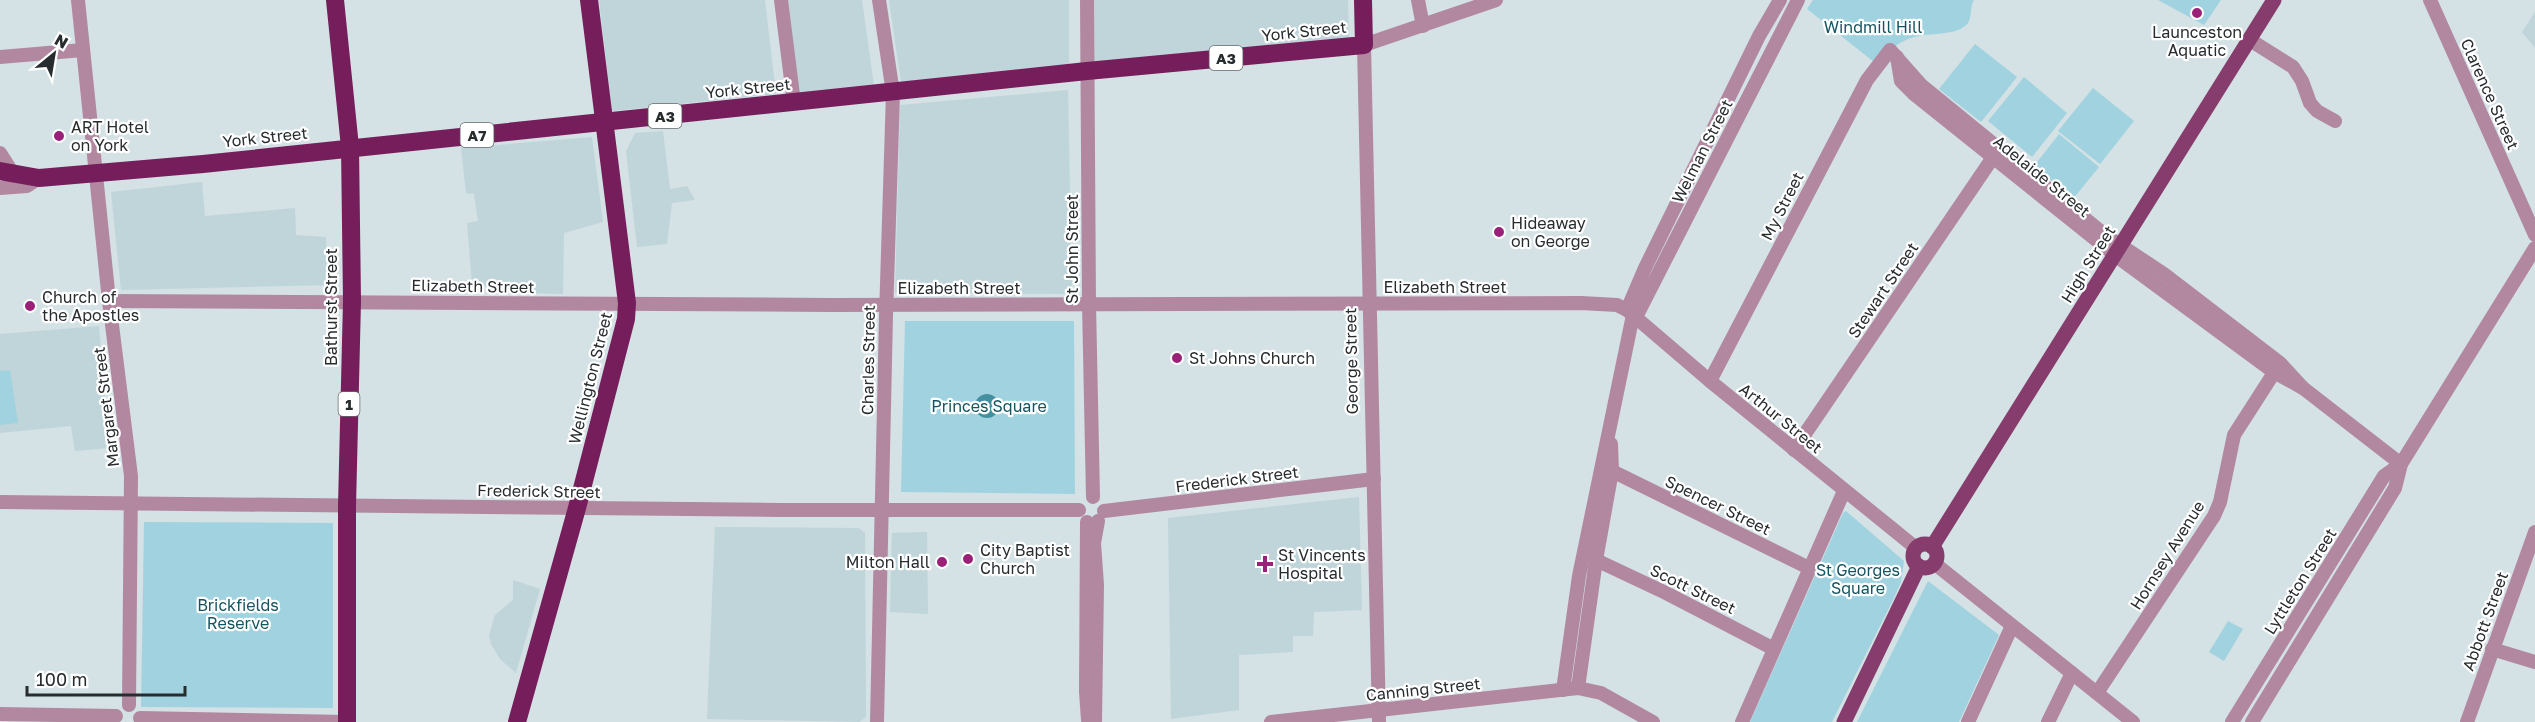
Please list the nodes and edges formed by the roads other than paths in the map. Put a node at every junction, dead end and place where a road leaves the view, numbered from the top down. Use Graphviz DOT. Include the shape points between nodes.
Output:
graph roads {
  1 [pos="78,0"];
  2 [pos="335,0"];
  3 [pos="589,0"];
  4 [pos="781,0"];
  5 [pos="879,0"];
  6 [pos="1087,0"];
  7 [pos="1363,0"];
  8 [pos="1418,0"];
  9 [pos="1496,0"];
  10 [pos="1780,0"];
  11 [pos="1798,0"];
  12 [pos="2274,0"];
  13 [pos="2430,0"];
  14 [pos="1423,26"];
  15 [pos="2250,40"];
  16 [pos="1364,45"];
  17 [pos="83,50"];
  18 [pos="1894,54"];
  19 [pos="0,57"];
  20 [pos="1088,71"];
  21 [pos="893,93"];
  22 [pos="794,103"];
  23 [pos="2335,121"];
  24 [pos="604,122"];
  25 [pos="350,147"];
  26 [pos="0,153"];
  27 [pos="1996,153"];
  28 [pos="7,173"];
  29 [pos="98,173"];
  30 [pos="39,178"];
  31 [pos="0,188"];
  32 [pos="2535,233"];
  33 [pos="2535,248"];
  34 [pos="2118,250"];
  35 [pos="110,301"];
  36 [pos="351,301"];
  37 [pos="627,303"];
  38 [pos="886,304"];
  39 [pos="1089,304"];
  40 [pos="1370,304"];
  41 [pos="1632,314"];
  42 [pos="2277,368"];
  43 [pos="1710,381"];
  44 [pos="1612,425"];
  45 [pos="1794,450"];
  46 [pos="2401,464"];
  47 [pos="1612,471"];
  48 [pos="1374,479"];
  49 [pos="1844,491"];
  50 [pos="1093,498"];
  51 [pos="0,502"];
  52 [pos="132,503"];
  53 [pos="347,506"];
  54 [pos="577,508"];
  55 [pos="882,510"];
  56 [pos="1078,510"];
  57 [pos="1096,518"];
  58 [pos="2535,532"];
  59 [pos="1932,547"];
  60 [pos="1916,548"];
  61 [pos="1596,560"];
  62 [pos="1927,564"];
  63 [pos="1809,568"];
  64 [pos="2012,626"];
  65 [pos="1774,649"];
  66 [pos="2492,650"];
  67 [pos="2535,662"];
  68 [pos="2072,673"];
  69 [pos="1092,684"];
  70 [pos="1578,688"];
  71 [pos="1563,690"];
  72 [pos="2097,693"];
  73 [pos="129,705"];
  74 [pos="0,714"];
  75 [pos="1379,716"];
  76 [pos="116,719"];
  77 [pos="140,720"];
  78 [pos="347,722"];
  79 [pos="517,722"];
  80 [pos="878,722"];
  81 [pos="1088,722"];
  82 [pos="1095,722"];
  83 [pos="1271,722"];
  84 [pos="1653,722"];
  85 [pos="1742,722"];
  86 [pos="1844,722"];
  87 [pos="1968,722"];
  88 [pos="2048,722"];
  89 [pos="2133,722"];
  90 [pos="2232,722"];
  91 [pos="2252,722"];
  92 [pos="2467,722"];
  1 -- 17 [label="street, Margaret Street"];
  2 -- 25 [label="highway, Bathurst Street / 1"];
  3 -- 24 [label="highway, Wellington Street"];
  4 -- 22 [label="street"];
  5 -- 21 [label="street, Charles Street"];
  6 -- 20 [label="street, St John Street"];
  7 -- 16 [label="highway, George Street"];
  8 -- 14 [label="street"];
  9 -- 14 [label="street, York Street"];
  10 -- 41 [label="street, Welman Street" via="1645,268"];
  11 -- 41 [label="street, Welman Street"];
  12 -- 15 [label="main road, High Street"];
  13 -- 32 [label="street, Clarence Street"];
  14 -- 16 [label="street, York Street"];
  15 -- 23 [label="street" via="2293,67 2310,103"];
  15 -- 34 [label="main road, High Street"];
  16 -- 20 [label="highway, York Street / A3"];
  16 -- 40 [label="street, George Street"];
  17 -- 19 [label="street"];
  17 -- 29 [label="street, Margaret Street"];
  18 -- 27 [label="street, Adelaide Street" via="1901,81"];
  18 -- 43 [label="street, My Street" via="1866,81"];
  20 -- 21 [label="highway, York Street / A3"];
  20 -- 39 [label="street, St John Street"];
  21 -- 22 [label="highway, York Street / A3"];
  21 -- 38 [label="street, Charles Street"];
  22 -- 24 [label="highway, York Street / A3"];
  24 -- 25 [label="highway, York Street / A7"];
  24 -- 37 [label="highway, Wellington Street"];
  25 -- 29 [label="highway, York Street / A7"];
  25 -- 36 [label="highway, Bathurst Street / 1"];
  26 -- 28 [label="street"];
  27 -- 34 [label="street, Adelaide Street"];
  27 -- 45 [label="street, Stewart Street"];
  28 -- 30 [label="highway, A7"];
  29 -- 30 [label="highway, York Street / A7"];
  29 -- 35 [label="street, Margaret Street"];
  30 -- 31 [label="street, York Street" via="27,186"];
  33 -- 46 [label="street, Lyttleton Street"];
  34 -- 42 [label="street, Adelaide Street"];
  34 -- 59 [label="main road, High Street"];
  35 -- 36 [label="street, Elizabeth Street"];
  35 -- 52 [label="street, Margaret Street"];
  36 -- 37 [label="street, Elizabeth Street"];
  36 -- 53 [label="highway, Bathurst Street / 1"];
  37 -- 38 [label="street, Elizabeth Street"];
  37 -- 54 [label="highway, Wellington Street"];
  38 -- 39 [label="street, Elizabeth Street"];
  38 -- 55 [label="street, Charles Street"];
  39 -- 40 [label="street, Elizabeth Street"];
  39 -- 50 [label="street, St John Street"];
  40 -- 41 [label="street, Elizabeth Street" via="1581,303 1617,305"];
  40 -- 48 [label="street, George Street"];
  41 -- 43 [label="street, Arthur Street"];
  41 -- 44 [label="street, Welman Street"];
  42 -- 46 [label="street, Adelaide Street"];
  42 -- 72 [label="street, Hornsey Avenue" via="2234,435 2214,516"];
  43 -- 45 [label="street, Arthur Street"];
  44 -- 47 [label="street, Welman Street"];
  44 -- 71 [label="street, Welman Street" via="1579,576"];
  45 -- 49 [label="street, Arthur Street"];
  46 -- 90 [label="street, Lyttleton Street" via="2384,476"];
  46 -- 91 [label="street, Lyttleton Street" via="2395,488"];
  47 -- 61 [label="street, Welman Street"];
  47 -- 63 [label="street, Spencer Street"];
  48 -- 57 [label="street, Frederick Street"];
  48 -- 75 [label="street, George Street"];
  49 -- 60 [label="street, Arthur Street"];
  49 -- 63 [label="street"];
  50 -- 56 [label="street" via="1081,502"];
  50 -- 57 [label="street" via="1100,501"];
  51 -- 52 [label="street, Frederick Street"];
  52 -- 53 [label="street, Frederick Street"];
  52 -- 73 [label="street, Margaret Street"];
  53 -- 54 [label="street, Frederick Street"];
  53 -- 78 [label="highway, Bathurst Street / 1"];
  54 -- 55 [label="street, Frederick Street"];
  54 -- 79 [label="highway, Wellington Street"];
  55 -- 56 [label="street, Frederick Street"];
  55 -- 80 [label="street, Charles Street"];
  56 -- 57 [label="street" via="1081,518"];
  57 -- 69 [label="street"];
  58 -- 66 [label="street, Abbott Street"];
  59 -- 60 [label="main road" via="1922,544"];
  59 -- 62 [label="main road" via="1936,552"];
  60 -- 62 [label="main road" via="1913,558"];
  61 -- 65 [label="street, Scott Street"];
  61 -- 70 [label="street, Welman Street"];
  62 -- 64 [label="street"];
  62 -- 86 [label="main road"];
  63 -- 65 [label="street"];
  64 -- 68 [label="street"];
  64 -- 87 [label="street"];
  65 -- 85 [label="street"];
  66 -- 67 [label="street"];
  66 -- 92 [label="street, Abbott Street"];
  68 -- 72 [label="street"];
  68 -- 88 [label="street"];
  69 -- 81 [label="street"];
  69 -- 82 [label="street"];
  70 -- 71 [label="street, Canning Street"];
  70 -- 84 [label="street" via="1601,693"];
  71 -- 75 [label="street, Canning Street"];
  72 -- 89 [label="street"];
  73 -- 76 [label="street" via="118,709"];
  73 -- 77 [label="street" via="138,710"];
  74 -- 76 [label="street"];
  75 -- 83 [label="street, Canning Street"];
  77 -- 78 [label="street"];
}
